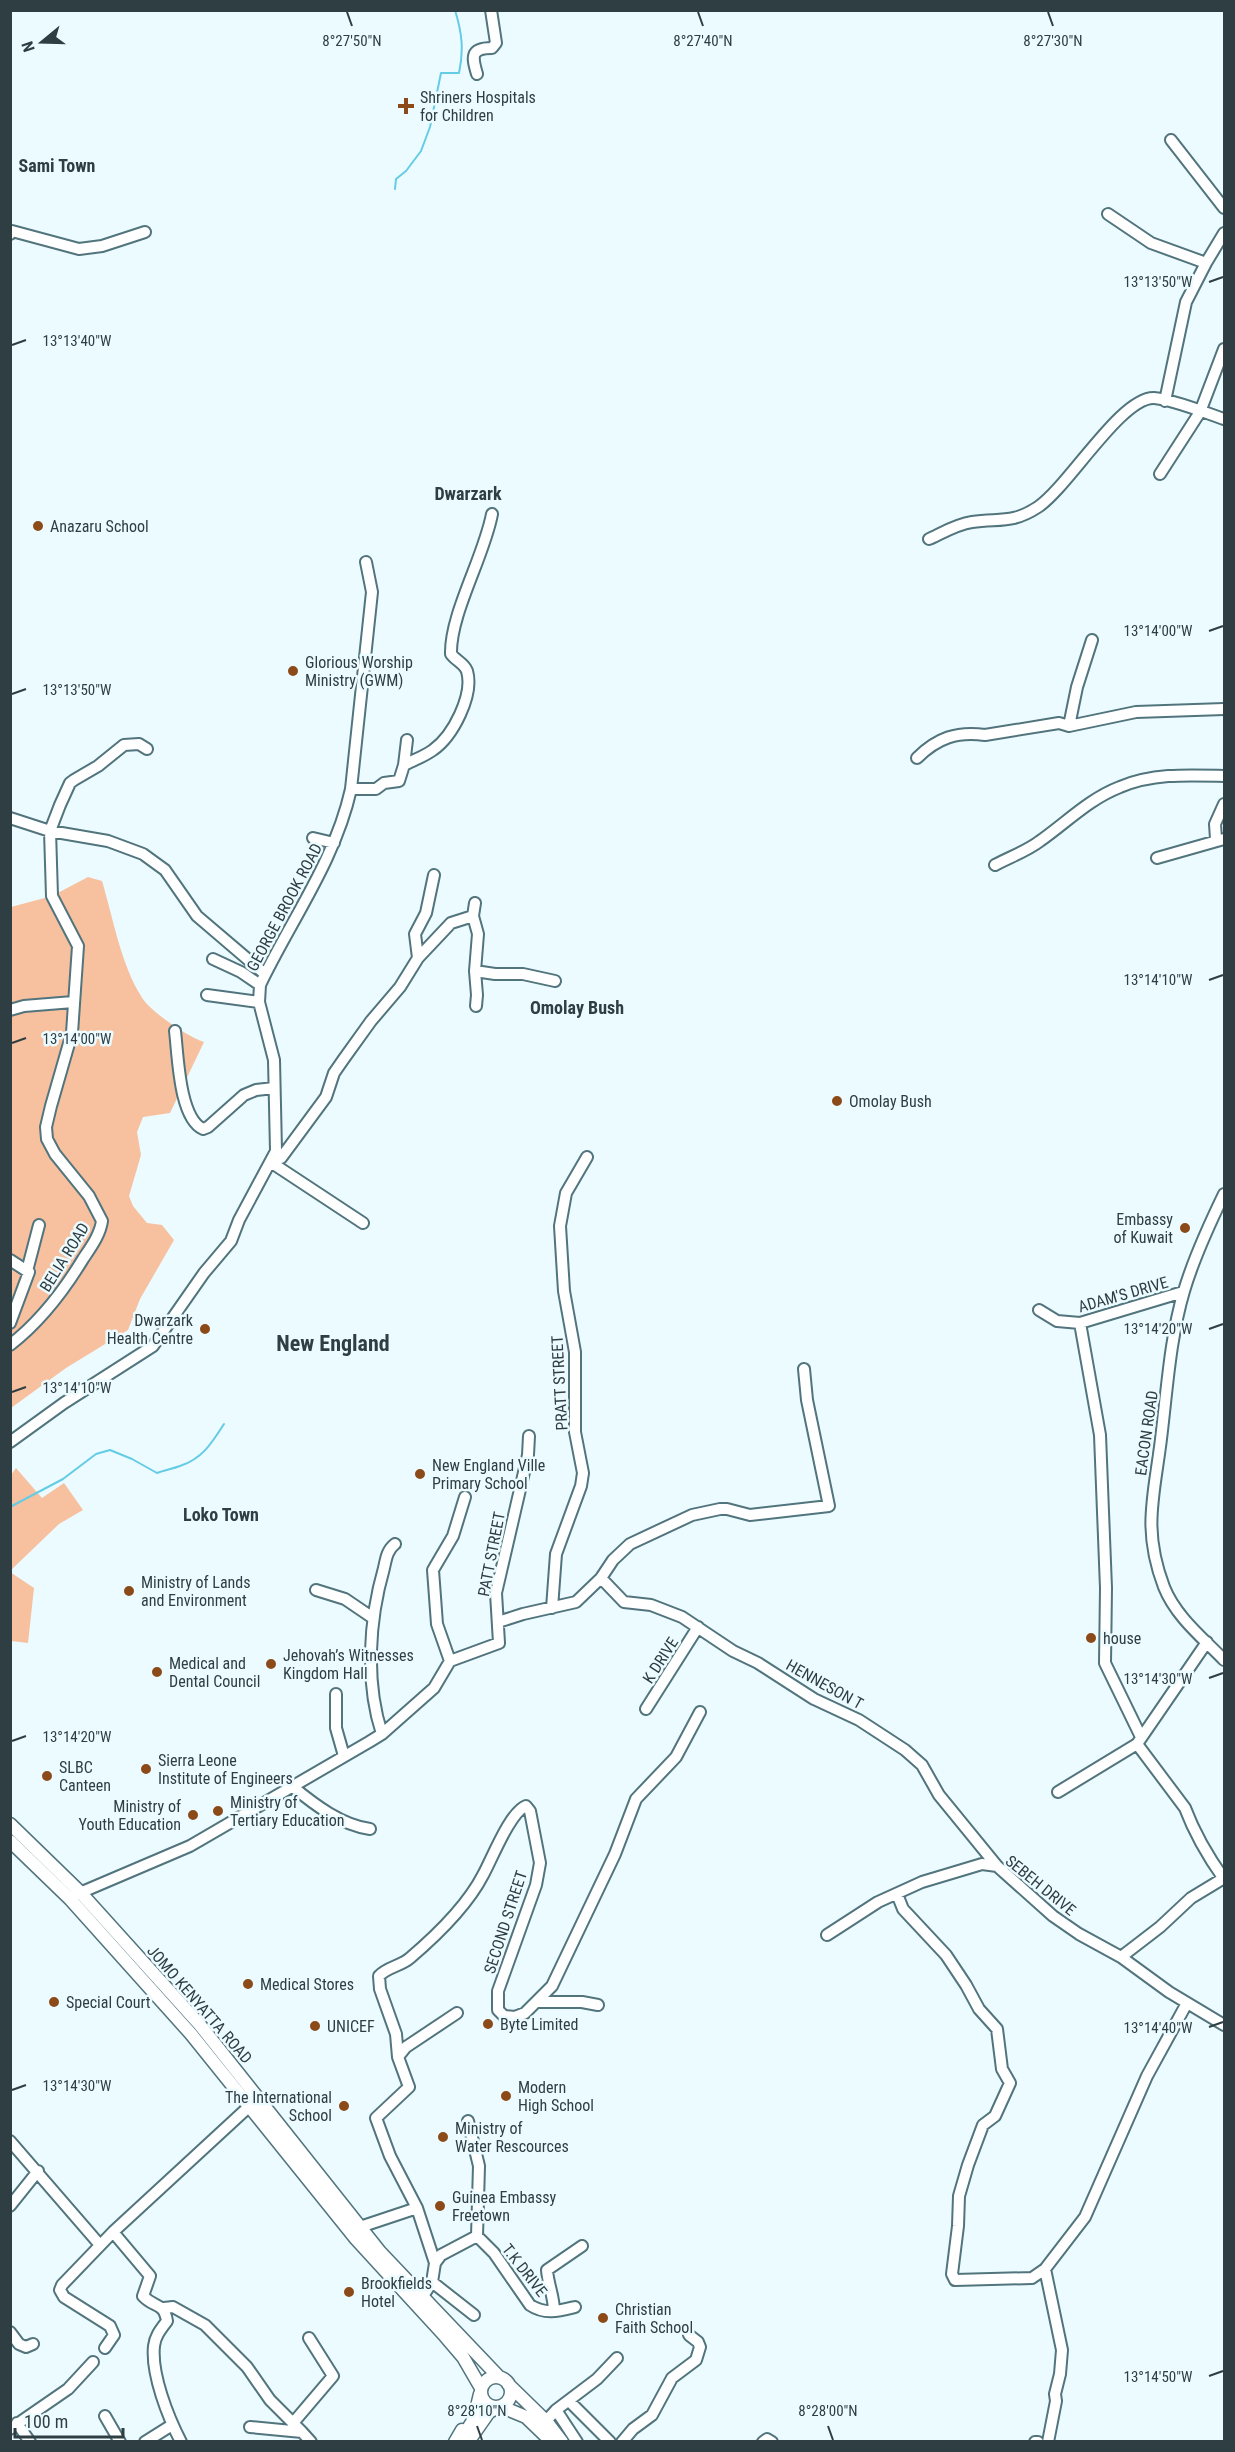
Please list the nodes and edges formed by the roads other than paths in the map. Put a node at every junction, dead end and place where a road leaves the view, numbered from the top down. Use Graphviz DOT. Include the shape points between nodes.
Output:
graph roads {
  1 [pos="492,10"];
  2 [pos="477,74"];
  3 [pos="1171,140"];
  4 [pos="1224,208"];
  5 [pos="1108,213"];
  6 [pos="145,232"];
  7 [pos="1224,233"];
  8 [pos="10,234"];
  9 [pos="1206,263"];
  10 [pos="1224,349"];
  11 [pos="1165,401"];
  12 [pos="1200,412"];
  13 [pos="1224,419"];
  14 [pos="1160,474"];
  15 [pos="492,514"];
  16 [pos="929,539"];
  17 [pos="366,562"];
  18 [pos="1092,640"];
  19 [pos="1224,708"];
  20 [pos="1070,726"];
  21 [pos="408,740"];
  22 [pos="147,749"];
  23 [pos="917,758"];
  24 [pos="404,765"];
  25 [pos="1224,776"];
  26 [pos="351,789"];
  27 [pos="1224,804"];
  28 [pos="10,818"];
  29 [pos="50,831"];
  30 [pos="314,838"];
  31 [pos="1220,839"];
  32 [pos="334,843"];
  33 [pos="1157,858"];
  34 [pos="995,865"];
  35 [pos="434,875"];
  36 [pos="475,903"];
  37 [pos="473,916"];
  38 [pos="418,958"];
  39 [pos="213,959"];
  40 [pos="475,971"];
  41 [pos="265,974"];
  42 [pos="555,981"];
  43 [pos="260,985"];
  44 [pos="207,995"];
  45 [pos="73,1002"];
  46 [pos="259,1002"];
  47 [pos="476,1006"];
  48 [pos="10,1010"];
  49 [pos="175,1031"];
  50 [pos="274,1088"];
  51 [pos="587,1157"];
  52 [pos="272,1160"];
  53 [pos="1224,1194"];
  54 [pos="1221,1211"];
  55 [pos="363,1223"];
  56 [pos="39,1226"];
  57 [pos="10,1260"];
  58 [pos="27,1271"];
  59 [pos="1183,1292"];
  60 [pos="1039,1310"];
  61 [pos="10,1323"];
  62 [pos="1080,1323"];
  63 [pos="10,1345"];
  64 [pos="804,1369"];
  65 [pos="529,1436"];
  66 [pos="10,1443"];
  67 [pos="465,1497"];
  68 [pos="395,1544"];
  69 [pos="601,1578"];
  70 [pos="316,1590"];
  71 [pos="552,1608"];
  72 [pos="372,1618"];
  73 [pos="498,1622"];
  74 [pos="698,1627"];
  75 [pos="1207,1642"];
  76 [pos="1224,1660"];
  77 [pos="450,1661"];
  78 [pos="336,1694"];
  79 [pos="646,1709"];
  80 [pos="700,1712"];
  81 [pos="382,1734"];
  82 [pos="1139,1740"];
  83 [pos="344,1756"];
  84 [pos="293,1787"];
  85 [pos="1058,1792"];
  86 [pos="10,1824"];
  87 [pos="370,1829"];
  88 [pos="10,1841"];
  89 [pos="997,1866"];
  90 [pos="1224,1879"];
  91 [pos="897,1894"];
  92 [pos="74,1895"];
  93 [pos="827,1935"];
  94 [pos="1121,1957"];
  95 [pos="537,2002"];
  96 [pos="1187,2003"];
  97 [pos="598,2005"];
  98 [pos="457,2013"];
  99 [pos="1224,2025"];
  100 [pos="399,2057"];
  101 [pos="254,2102"];
  102 [pos="468,2121"];
  103 [pos="10,2140"];
  104 [pos="38,2171"];
  105 [pos="10,2206"];
  106 [pos="417,2208"];
  107 [pos="360,2227"];
  108 [pos="113,2232"];
  109 [pos="477,2236"];
  110 [pos="356,2240"];
  111 [pos="100,2245"];
  112 [pos="582,2246"];
  113 [pos="435,2263"];
  114 [pos="1045,2269"];
  115 [pos="432,2282"];
  116 [pos="423,2296"];
  117 [pos="575,2307"];
  118 [pos="164,2308"];
  119 [pos="554,2311"];
  120 [pos="474,2315"];
  121 [pos="10,2332"];
  122 [pos="689,2335"];
  123 [pos="309,2338"];
  124 [pos="33,2344"];
  125 [pos="105,2348"];
  126 [pos="617,2358"];
  127 [pos="93,2362"];
  128 [pos="503,2380"];
  129 [pos="480,2391"];
  130 [pos="568,2401"];
  131 [pos="498,2408"];
  132 [pos="556,2410"];
  133 [pos="105,2416"];
  134 [pos="546,2421"];
  135 [pos="293,2423"];
  136 [pos="172,2425"];
  137 [pos="14,2426"];
  138 [pos="250,2427"];
  139 [pos="302,2432"];
  140 [pos="30,2442"];
  141 [pos="120,2442"];
  142 [pos="145,2442"];
  143 [pos="181,2442"];
  144 [pos="311,2442"];
  145 [pos="455,2442"];
  146 [pos="468,2442"];
  147 [pos="552,2442"];
  148 [pos="562,2442"];
  149 [pos="576,2442"];
  150 [pos="610,2442"];
  151 [pos="622,2442"];
  152 [pos="763,2442"];
  153 [pos="772,2442"];
  154 [pos="1048,2442"];
  1 -- 2 [label="street" via="496,43 492,48 476,51"];
  3 -- 4 [label="street"];
  5 -- 9 [label="street" via="1151,243"];
  6 -- 8 [label="street" via="79,249 12,231"];
  7 -- 9 [label="street"];
  9 -- 11 [label="street" via="1186,302"];
  10 -- 12 [label="street"];
  11 -- 12 [label="street"];
  11 -- 16 [label="street" via="1144,400 1127,410 1040,506 1007,521 970,522"];
  12 -- 13 [label="street"];
  12 -- 14 [label="street"];
  15 -- 24 [label="street" via="454,632 451,654 464,665 468,677 460,714 437,746"];
  17 -- 26 [label="street, GEORGE BROOK ROAD" via="372,592"];
  18 -- 20 [label="street"];
  19 -- 20 [label="street" via="1136,712"];
  20 -- 23 [label="street" via="1059,723 986,735 945,737"];
  21 -- 24 [label="street"];
  22 -- 29 [label="street" via="139,744 124,745 70,783"];
  24 -- 26 [label="street" via="397,782 384,783 376,789"];
  25 -- 34 [label="street" via="1156,777 1119,787 1092,801 1040,842"];
  26 -- 32 [label="street, GEORGE BROOK ROAD"];
  27 -- 31 [label="street" via="1215,824"];
  28 -- 29 [label="street"];
  29 -- 41 [label="street" via="108,841 153,860 171,877 197,916"];
  29 -- 45 [label="street" via="52,896 78,946"];
  30 -- 32 [label="street"];
  31 -- 33 [label="street"];
  32 -- 41 [label="street, GEORGE BROOK ROAD"];
  35 -- 38 [label="street" via="426,913 415,934"];
  36 -- 37 [label="street"];
  37 -- 38 [label="street" via="451,923"];
  37 -- 40 [label="street" via="478,934"];
  38 -- 52 [label="street" via="334,1073 326,1097 292,1146 281,1158"];
  39 -- 43 [label="street"];
  40 -- 42 [label="street"];
  40 -- 47 [label="street"];
  41 -- 43 [label="street, GEORGE BROOK ROAD"];
  43 -- 46 [label="street, GEORGE BROOK ROAD"];
  44 -- 46 [label="street"];
  45 -- 48 [label="street"];
  45 -- 63 [label="street, BELIA ROAD" via="72,1033 58,1077 46,1139 89,1196 102,1225 63,1290 32,1328"];
  46 -- 50 [label="street, GEORGE BROOK ROAD" via="274,1060"];
  49 -- 50 [label="street" via="184,1097 195,1125 208,1127 244,1095"];
  50 -- 52 [label="street, GEORGE BROOK ROAD" via="276,1151"];
  51 -- 71 [label="street, PRATT STREET" via="566,1193 560,1226 564,1291 575,1352 575,1432 583,1473 556,1554"];
  52 -- 55 [label="street"];
  52 -- 66 [label="street, GEORGE BROOK ROAD" via="231,1241 153,1346"];
  53 -- 54 [label="street, EACON ROAD"];
  54 -- 59 [label="street, EACON ROAD"];
  56 -- 58 [label="street"];
  57 -- 58 [label="street"];
  58 -- 61 [label="street"];
  59 -- 62 [label="street, ADAM'S DRIVE"];
  59 -- 75 [label="street, EACON ROAD" via="1149,1520 1165,1589 1175,1608"];
  60 -- 62 [label="street, ADAM'S DRIVE" via="1057,1321"];
  62 -- 82 [label="street" via="1100,1435 1107,1588 1105,1663"];
  64 -- 69 [label="street" via="829,1506 750,1515 720,1509 692,1515 630,1544"];
  65 -- 73 [label="street, PATT STREET" via="496,1593"];
  67 -- 77 [label="street" via="453,1536 433,1570 437,1624"];
  68 -- 72 [label="street" via="389,1551"];
  69 -- 71 [label="street" via="576,1602"];
  69 -- 74 [label="street, HENNESON T" via="624,1602 661,1608"];
  70 -- 72 [label="street" via="345,1599"];
  71 -- 73 [label="street"];
  72 -- 81 [label="street" via="372,1679"];
  73 -- 77 [label="street, PATT STREET" via="499,1643"];
  74 -- 79 [label="street, K DRIVE"];
  74 -- 89 [label="street, HENNESON T" via="905,1750 922,1765 939,1795"];
  75 -- 76 [label="street, EACON ROAD"];
  75 -- 82 [label="street"];
  77 -- 81 [label="street" via="434,1688"];
  78 -- 83 [label="street" via="336,1728"];
  80 -- 95 [label="street, SECOND STREET" via="676,1757 636,1799 562,1968"];
  81 -- 83 [label="street"];
  82 -- 85 [label="street"];
  82 -- 90 [label="street" via="1185,1808"];
  83 -- 84 [label="street"];
  84 -- 87 [label="street" via="354,1826"];
  84 -- 92 [label="street" via="190,1846"];
  86 -- 92 [label="main road, JOMO KENYATTA ROAD"];
  88 -- 92 [label="main road, JOMO KENYATTA ROAD"];
  89 -- 91 [label="street, SEBEH DRIVE" via="969,1867"];
  89 -- 94 [label="street, SEBEH DRIVE" via="1053,1916"];
  90 -- 94 [label="street" via="1191,1898"];
  91 -- 93 [label="street, SEBEH DRIVE"];
  91 -- 114 [label="street" via="903,1909 946,1954 978,2008 997,2029 1002,2069 1010,2083 995,2116 983,2125 968,2165 959,2196 951,2274 955,2280 974,2281 1032,2278"];
  92 -- 101 [label="main road, JOMO KENYATTA ROAD"];
  94 -- 96 [label="street, SEBEH DRIVE"];
  95 -- 97 [label="street" via="582,2001"];
  95 -- 100 [label="street, SECOND STREET" via="515,2017 501,2014 497,2003 540,1863 526,1806 500,1839 482,1876 458,1908 409,1959 382,1972 377,1979 396,2034"];
  96 -- 99 [label="street, SEBEH DRIVE"];
  96 -- 114 [label="street" via="1147,2076 1084,2217"];
  98 -- 100 [label="street" via="406,2047"];
  100 -- 106 [label="street" via="409,2087 376,2118 390,2156"];
  101 -- 107 [label="main road, JOMO KENYATTA ROAD"];
  101 -- 108 [label="street"];
  101 -- 110 [label="main road, JOMO KENYATTA ROAD"];
  102 -- 109 [label="street" via="478,2166"];
  103 -- 104 [label="street"];
  104 -- 105 [label="street"];
  104 -- 111 [label="street"];
  106 -- 107 [label="street"];
  106 -- 113 [label="street"];
  107 -- 110 [label="street"];
  107 -- 116 [label="main road, JOMO KENYATTA ROAD"];
  108 -- 111 [label="street"];
  108 -- 118 [label="street" via="150,2276 143,2296"];
  109 -- 113 [label="street" via="441,2255"];
  109 -- 119 [label="street, T.K DRIVE" via="530,2305"];
  110 -- 129 [label="main road, JOMO KENYATTA ROAD" via="446,2336 463,2357"];
  111 -- 125 [label="street" via="60,2290 64,2297 110,2326 114,2335"];
  112 -- 119 [label="street, T.K DRIVE" via="547,2270"];
  113 -- 115 [label="street"];
  114 -- 154 [label="street" via="1062,2349"];
  115 -- 116 [label="street"];
  115 -- 120 [label="street"];
  116 -- 128 [label="main road, JOMO KENYATTA ROAD"];
  117 -- 119 [label="street, T.K DRIVE"];
  118 -- 135 [label="street" via="173,2307 205,2325 247,2367 263,2392"];
  118 -- 136 [label="street" via="167,2322 154,2345 160,2389"];
  121 -- 124 [label="street" via="19,2344"];
  122 -- 151 [label="street" via="700,2347 696,2360 672,2378 652,2415"];
  123 -- 135 [label="street" via="333,2376"];
  126 -- 130 [label="street"];
  127 -- 137 [label="street" via="69,2390"];
  128 -- 129 [label="main road" via="485,2381"];
  128 -- 131 [label="main road" via="511,2395"];
  128 -- 134 [label="main road, JOMO KENYATTA ROAD"];
  129 -- 131 [label="main road" via="487,2405"];
  129 -- 145 [label="main road" via="474,2419"];
  130 -- 132 [label="street"];
  130 -- 150 [label="street"];
  131 -- 146 [label="main road" via="489,2412"];
  131 -- 147 [label="main road" via="526,2417"];
  132 -- 134 [label="street"];
  132 -- 149 [label="street"];
  133 -- 141 [label="street"];
  134 -- 148 [label="main road, JOMO KENYATTA ROAD"];
  135 -- 139 [label="street"];
  136 -- 142 [label="street"];
  136 -- 143 [label="street"];
  137 -- 140 [label="street"];
  138 -- 139 [label="street"];
  139 -- 144 [label="street"];
  152 -- 153 [label="street"];
}
